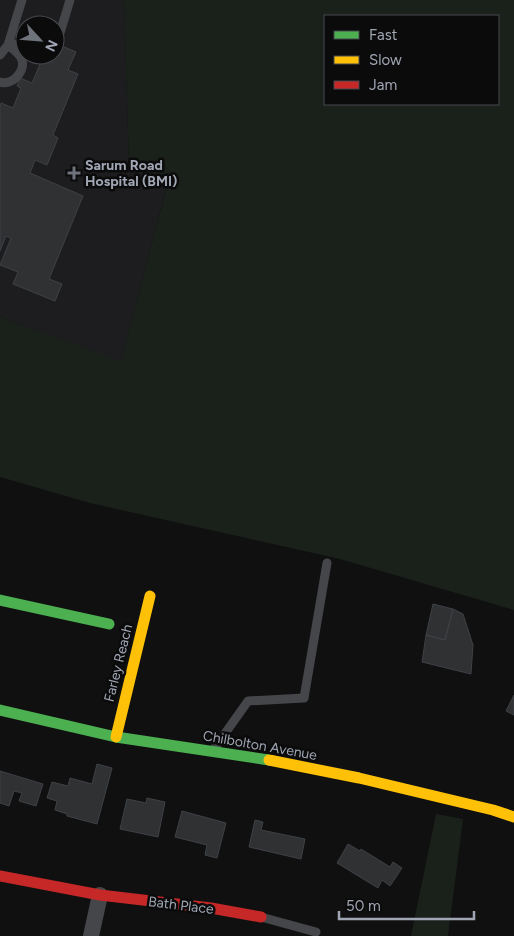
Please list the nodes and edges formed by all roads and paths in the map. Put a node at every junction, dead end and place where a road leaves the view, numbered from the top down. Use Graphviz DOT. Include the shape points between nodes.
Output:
graph roads {
  1 [pos="22,0"];
  2 [pos="70,0"];
  3 [pos="65,16"];
  4 [pos="8,44"];
  5 [pos="15,44"];
  6 [pos="0,55"];
  7 [pos="0,82"];
  8 [pos="327,563"];
  9 [pos="150,596"];
  10 [pos="0,600"];
  11 [pos="109,624"];
  12 [pos="0,710"];
  13 [pos="116,737"];
  14 [pos="213,751"];
  15 [pos="514,817"];
  16 [pos="0,876"];
  17 [pos="100,895"];
  18 [pos="261,917"];
  19 [pos="316,932"];
  20 [pos="91,936"];
  1 -- 4 [label="lane"];
  2 -- 3 [label="lane"];
  4 -- 5 [label="lane"];
  4 -- 6 [label="lane"];
  4 -- 7 [label="lane" via="20,56 22,67 11,82"];
  8 -- 14 [label="lane" via="304,698 248,701"];
  9 -- 13 [label="street, Farley Reach"];
  10 -- 11 [label="street"];
  12 -- 13 [label="street, Chilbolton Avenue"];
  13 -- 14 [label="street, Chilbolton Avenue"];
  14 -- 15 [label="street, Chilbolton Avenue" via="359,778"];
  16 -- 17 [label="street, Bath Place"];
  17 -- 18 [label="street, Bath Place"];
  17 -- 20 [label="street"];
  18 -- 19 [label="lane"];
}
